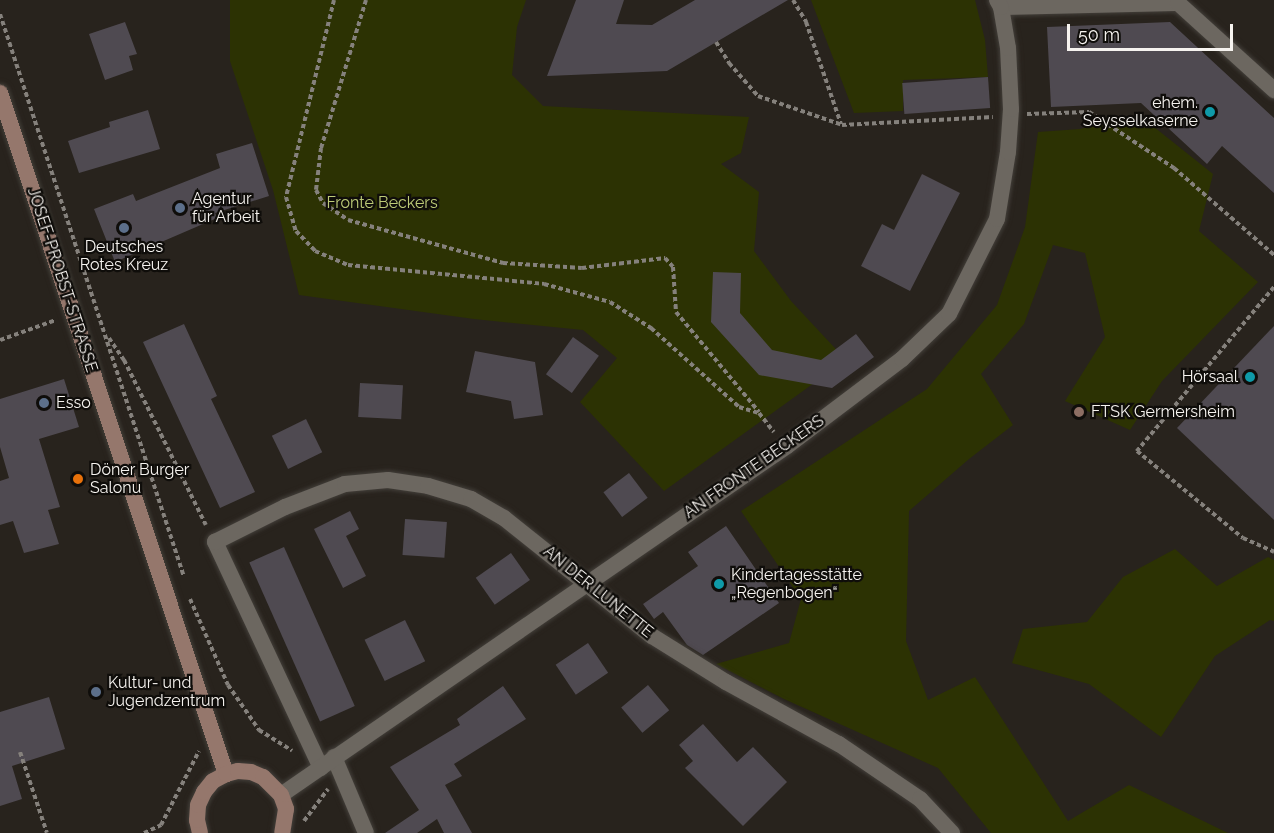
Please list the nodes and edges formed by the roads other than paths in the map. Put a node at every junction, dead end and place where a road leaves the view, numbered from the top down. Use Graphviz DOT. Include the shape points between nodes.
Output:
graph roads {
  1 [pos="1179,2"];
  2 [pos="999,4"];
  3 [pos="1274,90"];
  4 [pos="0,93"];
  5 [pos="587,582"];
  6 [pos="334,757"];
  7 [pos="321,768"];
  8 [pos="226,774"];
  9 [pos="281,795"];
  10 [pos="200,833"];
  11 [pos="282,833"];
  12 [pos="366,833"];
  13 [pos="952,833"];
  1 -- 2 [label="street"];
  1 -- 3 [label="street"];
  2 -- 5 [label="street, AN FRONTE BECKERS" via="1008,48 1011,109 998,219 949,314 902,359 787,446"];
  4 -- 8 [label="main road, JOSEF-PROBST-STRASSE"];
  5 -- 6 [label="street, AN FRONTE BECKERS"];
  5 -- 7 [label="street, AN DER LUNETTE" via="504,518 471,499 428,486 388,480 345,484 285,507 215,542"];
  5 -- 13 [label="street, AN DER LUNETTE" via="652,636 838,744 920,799"];
  6 -- 7 [label="street, AN FRONTE BECKERS"];
  6 -- 12 [label="street"];
  7 -- 9 [label="street, AN FRONTE BECKERS"];
  8 -- 9 [label="main road" via="251,772 273,784"];
  8 -- 10 [label="main road" via="213,781 198,805"];
  9 -- 11 [label="main road" via="286,809"];
}
